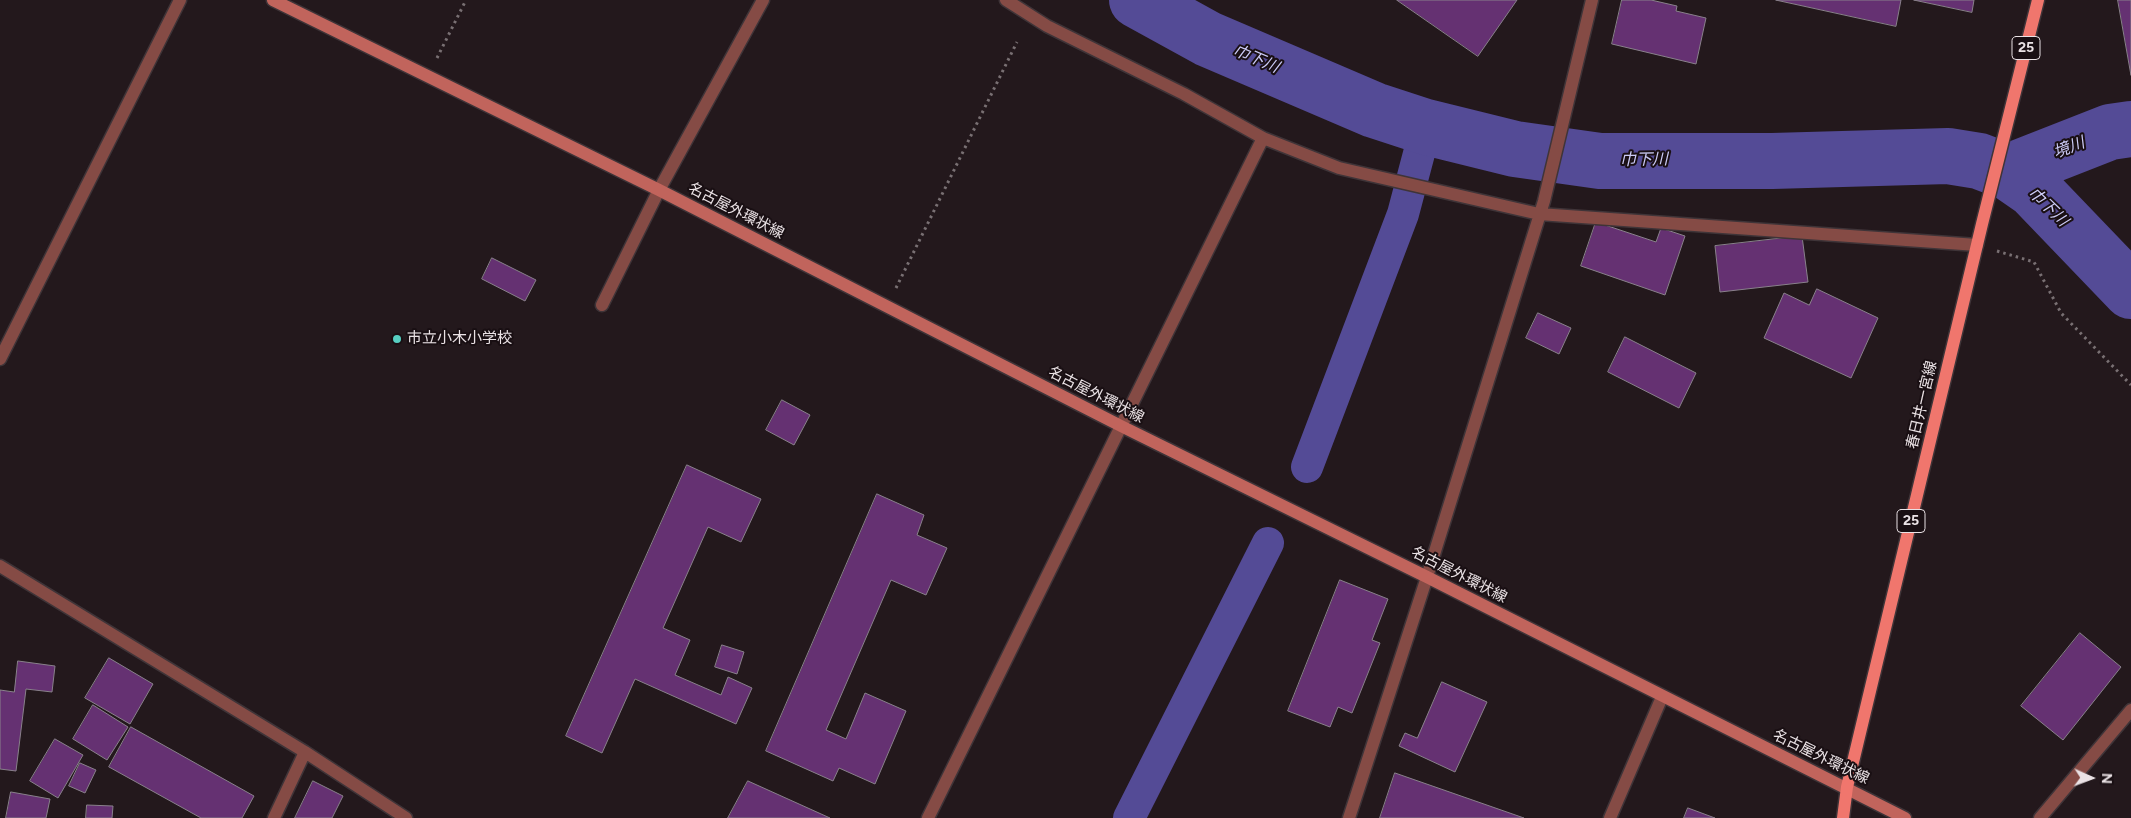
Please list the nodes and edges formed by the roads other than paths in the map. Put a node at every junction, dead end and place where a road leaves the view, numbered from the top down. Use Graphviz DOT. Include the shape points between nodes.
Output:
graph roads {
  1 [pos="180,0"];
  2 [pos="273,0"];
  3 [pos="762,0"];
  4 [pos="1006,0"];
  5 [pos="1592,0"];
  6 [pos="2038,0"];
  7 [pos="1263,138"];
  8 [pos="659,190"];
  9 [pos="1540,214"];
  10 [pos="1977,245"];
  11 [pos="602,305"];
  12 [pos="0,359"];
  13 [pos="1121,426"];
  14 [pos="0,566"];
  15 [pos="1427,576"];
  16 [pos="1662,697"];
  17 [pos="2131,710"];
  18 [pos="305,752"];
  19 [pos="1847,787"];
  20 [pos="274,818"];
  21 [pos="406,818"];
  22 [pos="928,818"];
  23 [pos="1349,818"];
  24 [pos="1610,818"];
  25 [pos="1843,818"];
  26 [pos="1905,818"];
  27 [pos="2040,818"];
  1 -- 12 [label="street"];
  2 -- 8 [label="main road, 名古屋外環状線"];
  3 -- 8 [label="street"];
  4 -- 7 [label="street" via="1047,26 1184,94"];
  5 -- 9 [label="street"];
  6 -- 10 [label="main road, 春日井一宮線 / 25"];
  7 -- 9 [label="street" via="1339,168"];
  7 -- 13 [label="street"];
  8 -- 11 [label="street"];
  8 -- 13 [label="main road, 名古屋外環状線"];
  9 -- 10 [label="street"];
  9 -- 15 [label="street"];
  10 -- 19 [label="main road, 春日井一宮線 / 25"];
  13 -- 15 [label="main road, 名古屋外環状線"];
  13 -- 22 [label="street"];
  14 -- 18 [label="street"];
  15 -- 16 [label="main road, 名古屋外環状線"];
  15 -- 23 [label="street"];
  16 -- 19 [label="main road, 名古屋外環状線"];
  16 -- 24 [label="street"];
  17 -- 27 [label="street"];
  18 -- 20 [label="street"];
  18 -- 21 [label="street"];
  19 -- 25 [label="main road, 春日井一宮線 / 25"];
  19 -- 26 [label="main road, 名古屋外環状線"];
}
